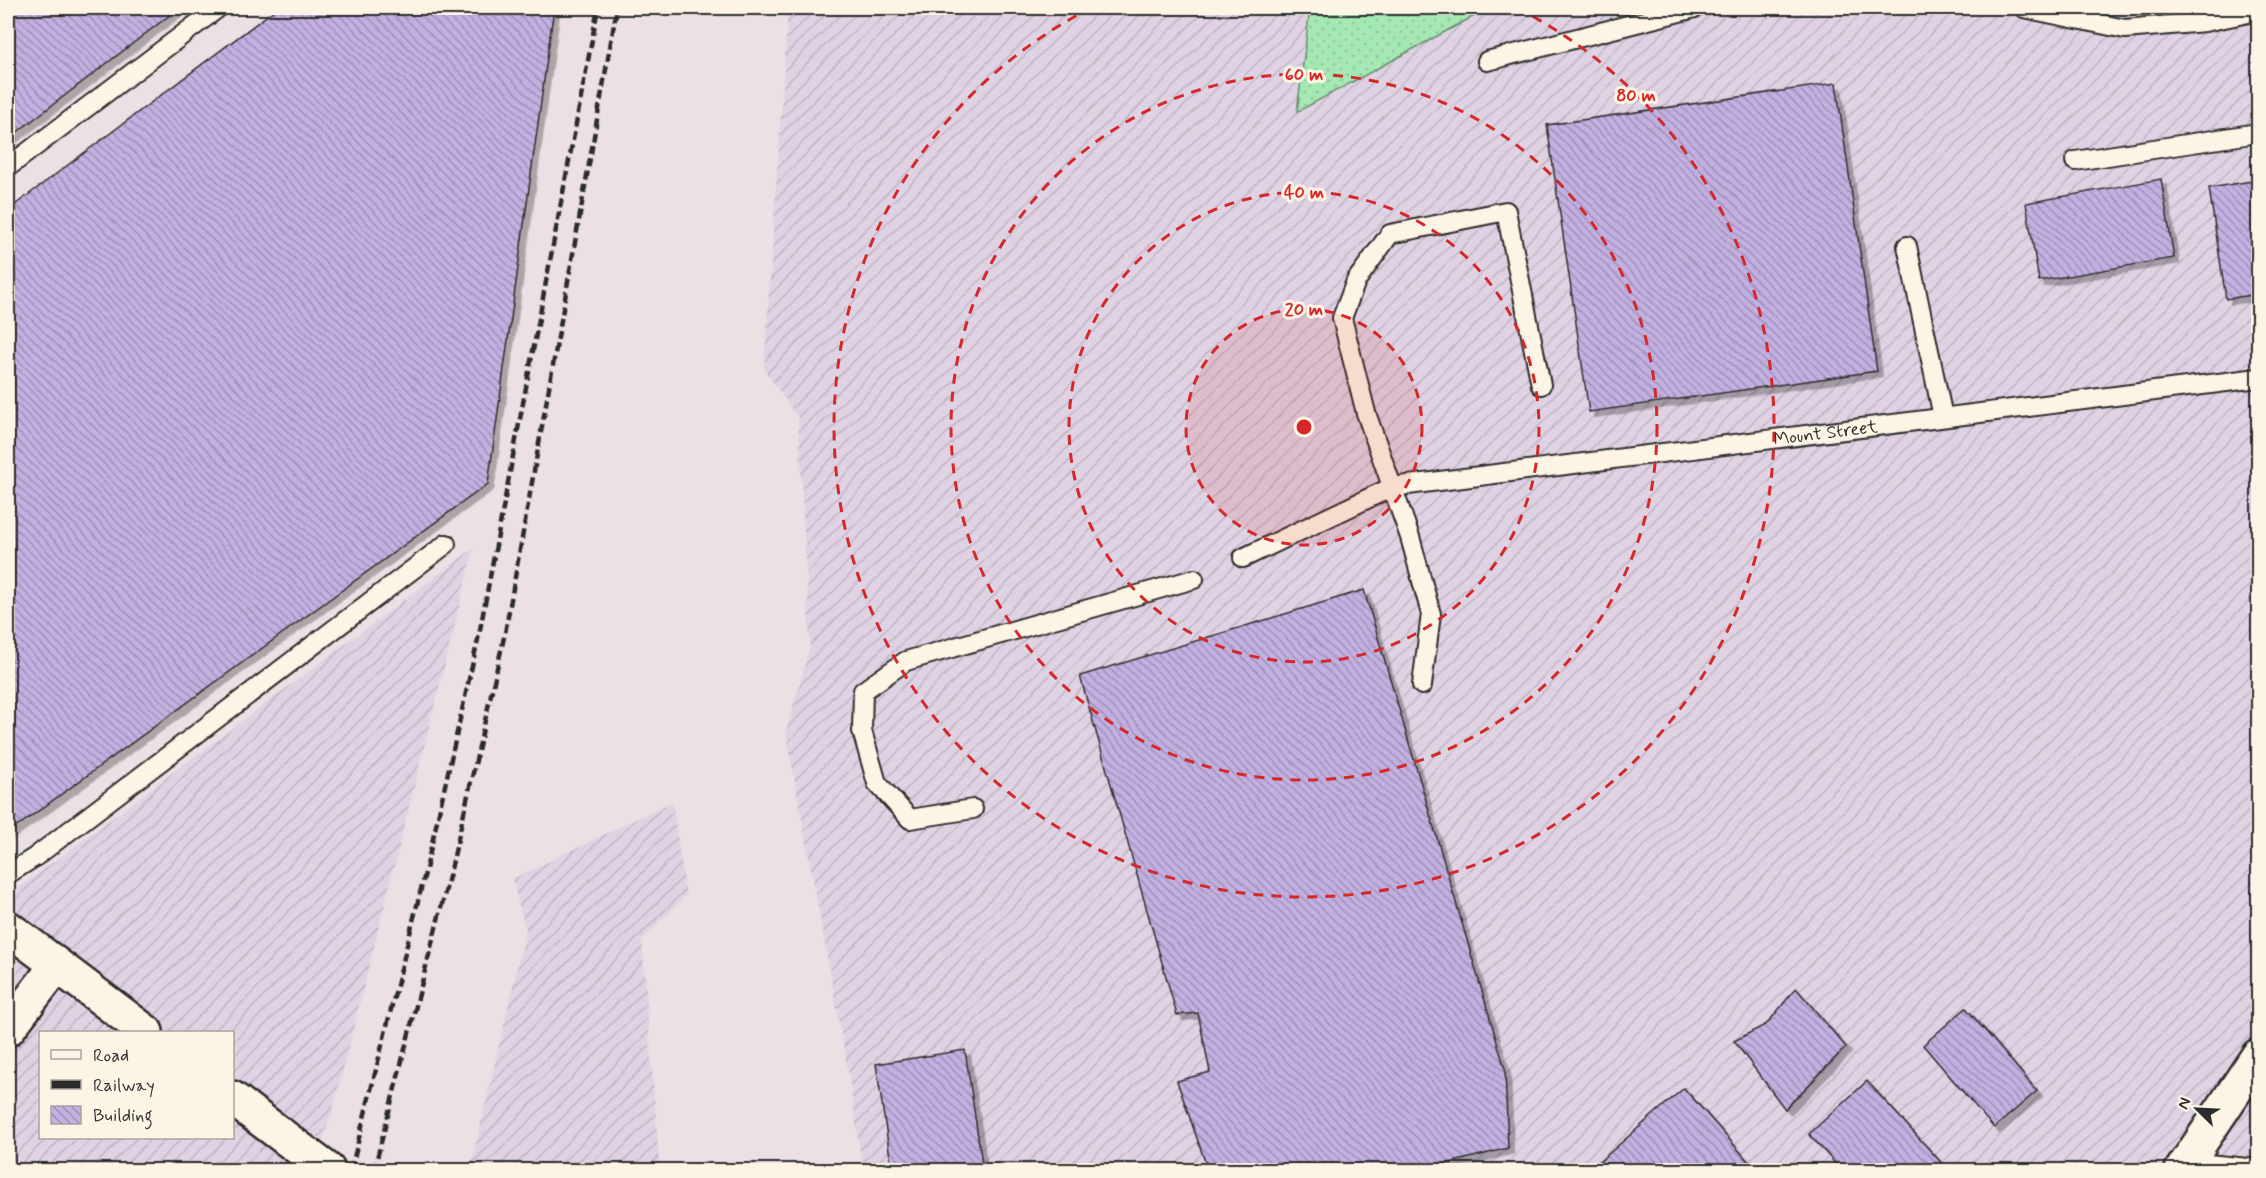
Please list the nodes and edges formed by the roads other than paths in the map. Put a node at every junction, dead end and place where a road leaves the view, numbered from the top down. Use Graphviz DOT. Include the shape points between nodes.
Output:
graph roads {
  1 [pos="218,8"];
  2 [pos="1695,8"];
  3 [pos="2024,8"];
  4 [pos="2259,11"];
  5 [pos="1487,61"];
  6 [pos="2259,133"];
  7 [pos="2074,161"];
  8 [pos="8,167"];
  9 [pos="1907,246"];
  10 [pos="2259,378"];
  11 [pos="1541,385"];
  12 [pos="1943,417"];
  13 [pos="1392,487"];
  14 [pos="446,544"];
  15 [pos="1243,558"];
  16 [pos="1194,579"];
  17 [pos="1422,685"];
  18 [pos="973,809"];
  19 [pos="8,874"];
  20 [pos="8,928"];
  21 [pos="57,965"];
  22 [pos="8,1029"];
  23 [pos="145,1031"];
  24 [pos="2259,1056"];
  25 [pos="234,1100"];
  26 [pos="2185,1166"];
  27 [pos="2259,1169"];
  28 [pos="328,1170"];
  1 -- 8 [label="lane"];
  2 -- 5 [label="lane"];
  3 -- 4 [label="lane" via="2125,29 2205,22"];
  6 -- 7 [label="lane"];
  9 -- 12 [label="lane"];
  10 -- 12 [label="lane, Mount Street"];
  11 -- 13 [label="lane" via="1506,211 1390,234 1356,281 1342,318 1366,413"];
  12 -- 13 [label="lane, Mount Street"];
  13 -- 15 [label="lane, Mount Street"];
  13 -- 17 [label="lane" via="1431,614"];
  14 -- 19 [label="lane" via="36,857"];
  16 -- 18 [label="lane" via="906,662 863,691 862,731 877,783 910,819"];
  20 -- 21 [label="street"];
  21 -- 22 [label="street"];
  21 -- 23 [label="street"];
  24 -- 26 [label="street"];
  25 -- 28 [label="street"];
  26 -- 27 [label="lane"];
}
